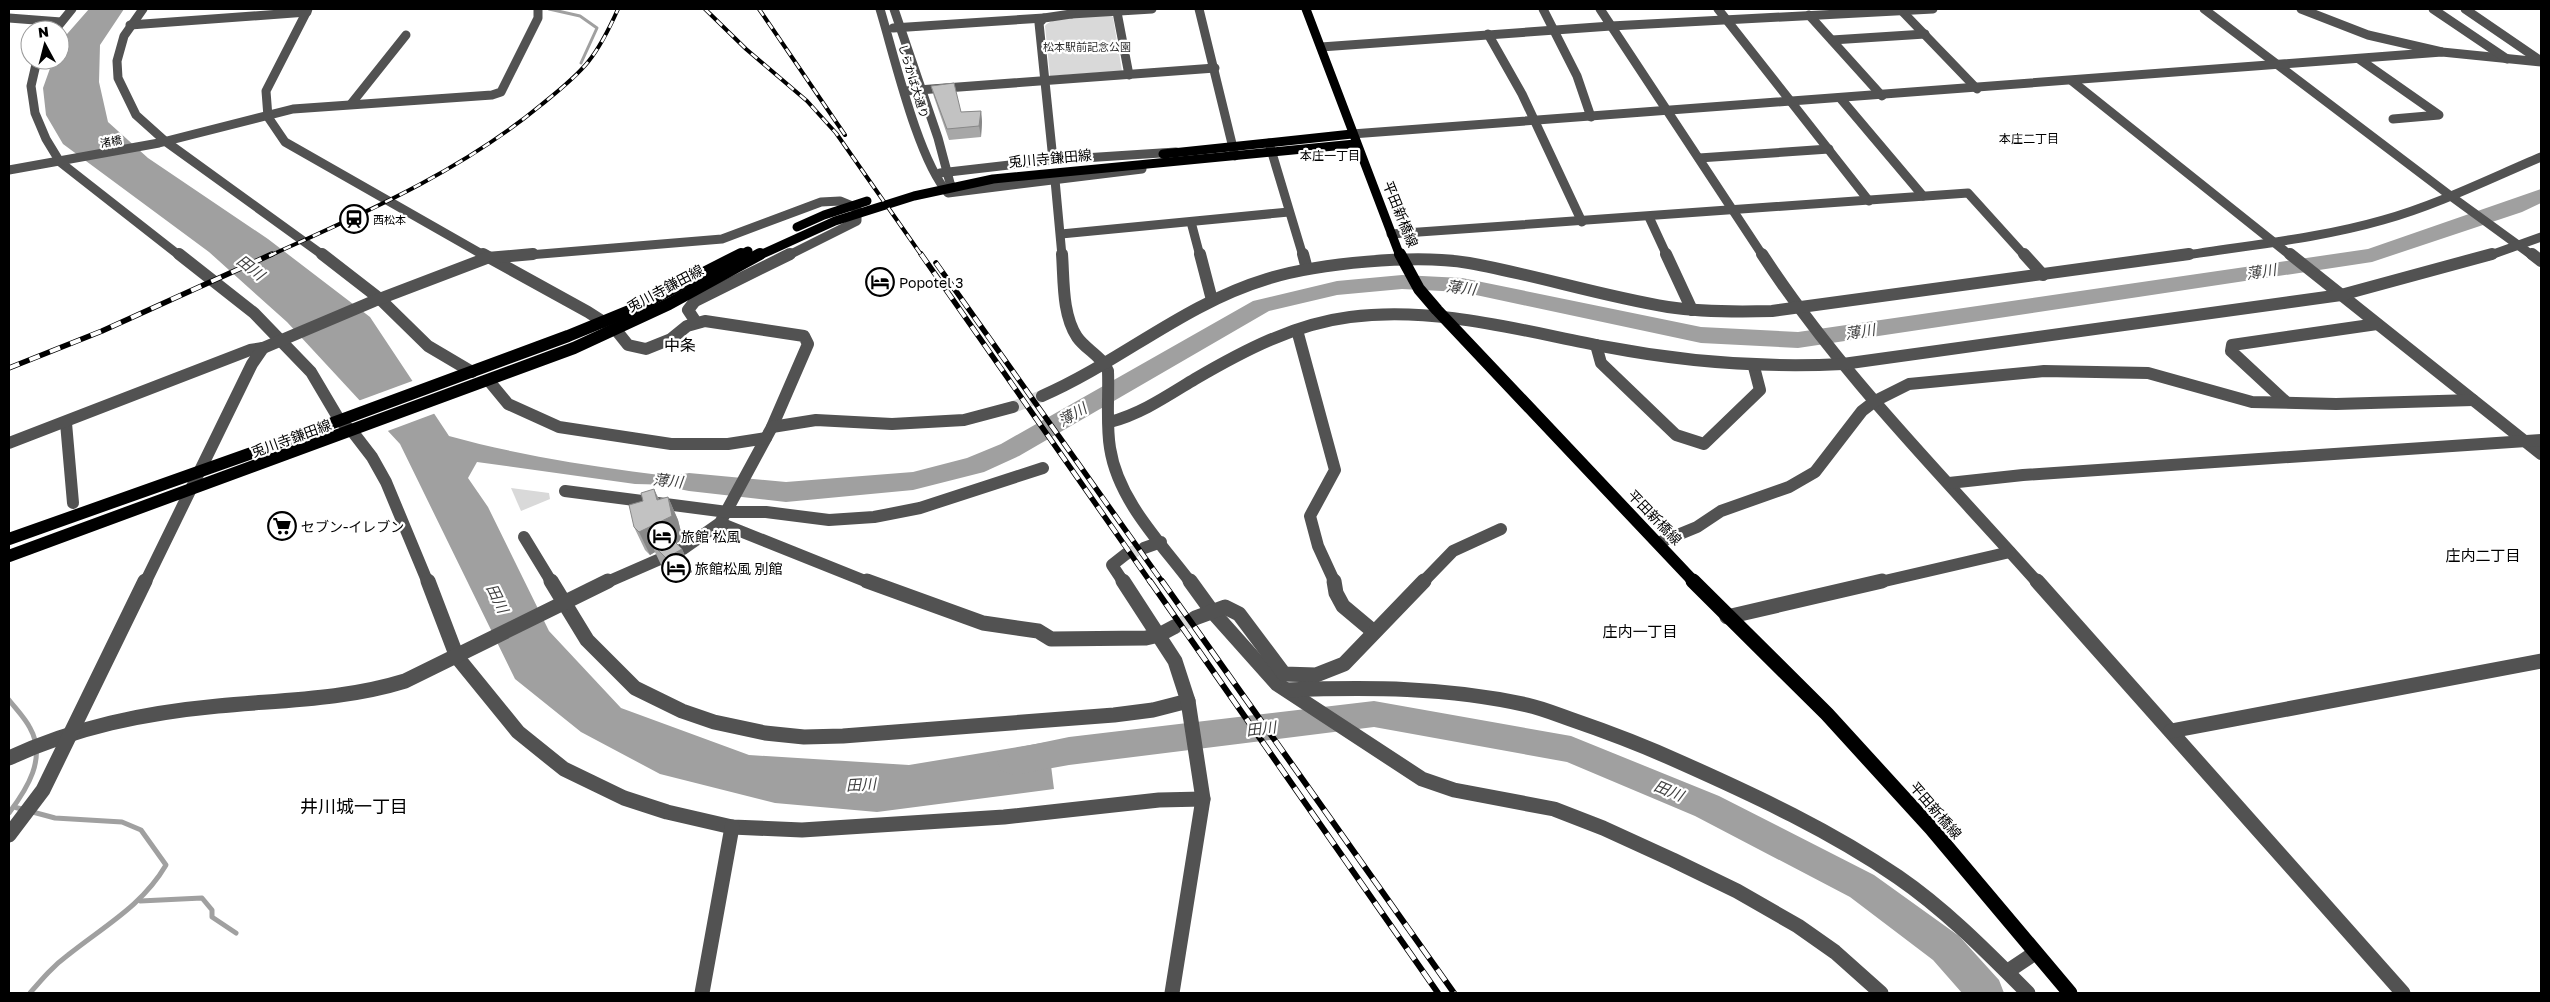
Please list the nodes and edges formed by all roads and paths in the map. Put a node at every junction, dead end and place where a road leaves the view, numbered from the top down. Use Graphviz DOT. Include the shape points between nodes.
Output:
graph roads {
  1 [pos="72,9"];
  2 [pos="143,9"];
  3 [pos="538,9"];
  4 [pos="880,9"];
  5 [pos="894,9"];
  6 [pos="1152,9"];
  7 [pos="1199,9"];
  8 [pos="1306,9"];
  9 [pos="1543,9"];
  10 [pos="1600,9"];
  11 [pos="1718,9"];
  12 [pos="1933,9"];
  13 [pos="2204,9"];
  14 [pos="2301,9"];
  15 [pos="2433,9"];
  16 [pos="2465,9"];
  17 [pos="308,10"];
  18 [pos="1901,10"];
  19 [pos="1072,11"];
  20 [pos="1117,12"];
  21 [pos="1809,15"];
  22 [pos="9,18"];
  23 [pos="1044,18"];
  24 [pos="1727,19"];
  25 [pos="35,20"];
  26 [pos="63,20"];
  27 [pos="130,25"];
  28 [pos="1611,26"];
  29 [pos="900,27"];
  30 [pos="886,28"];
  31 [pos="1555,30"];
  32 [pos="1488,34"];
  33 [pos="1925,34"];
  34 [pos="406,35"];
  35 [pos="1832,40"];
  36 [pos="1321,47"];
  37 [pos="2442,52"];
  38 [pos="2507,59"];
  39 [pos="2359,60"];
  40 [pos="2541,62"];
  41 [pos="2278,65"];
  42 [pos="1215,68"];
  43 [pos="34,70"];
  44 [pos="1129,75"];
  45 [pos="2072,81"];
  46 [pos="1044,82"];
  47 [pos="1977,89"];
  48 [pos="905,91"];
  49 [pos="922,92"];
  50 [pos="1882,96"];
  51 [pos="1840,99"];
  52 [pos="1792,102"];
  53 [pos="351,104"];
  54 [pos="1667,112"];
  55 [pos="268,117"];
  56 [pos="1591,117"];
  57 [pos="2393,119"];
  58 [pos="1535,121"];
  59 [pos="1354,139"];
  60 [pos="162,142"];
  61 [pos="1271,148"];
  62 [pos="1829,149"];
  63 [pos="1234,151"];
  64 [pos="1179,152"];
  65 [pos="2541,157"];
  66 [pos="1699,158"];
  67 [pos="1053,160"];
  68 [pos="64,161"];
  69 [pos="1189,161"];
  70 [pos="9,170"];
  71 [pos="947,171"];
  72 [pos="933,174"];
  73 [pos="992,176"];
  74 [pos="1055,180"];
  75 [pos="1923,196"];
  76 [pos="2455,199"];
  77 [pos="1869,201"];
  78 [pos="1289,212"];
  79 [pos="1732,212"];
  80 [pos="1649,217"];
  81 [pos="1191,222"];
  82 [pos="1582,222"];
  83 [pos="1061,234"];
  84 [pos="1391,234"];
  85 [pos="2541,237"];
  86 [pos="2277,244"];
  87 [pos="2517,244"];
  88 [pos="764,247"];
  89 [pos="486,258"];
  90 [pos="2541,261"];
  91 [pos="1403,262"];
  92 [pos="1307,268"];
  93 [pos="2043,275"];
  94 [pos="2338,292"];
  95 [pos="377,300"];
  96 [pos="1212,300"];
  97 [pos="1692,310"];
  98 [pos="1801,312"];
  99 [pos="1439,313"];
  100 [pos="602,322"];
  101 [pos="696,322"];
  102 [pos="2377,324"];
  103 [pos="616,330"];
  104 [pos="1297,330"];
  105 [pos="283,338"];
  106 [pos="1596,344"];
  107 [pos="263,348"];
  108 [pos="1841,361"];
  109 [pos="1106,367"];
  110 [pos="1754,367"];
  111 [pos="467,373"];
  112 [pos="489,381"];
  113 [pos="1042,396"];
  114 [pos="2473,400"];
  115 [pos="1875,401"];
  116 [pos="2286,402"];
  117 [pos="1013,407"];
  118 [pos="344,419"];
  119 [pos="1110,421"];
  120 [pos="66,423"];
  121 [pos="355,430"];
  122 [pos="769,433"];
  123 [pos="2541,440"];
  124 [pos="2524,441"];
  125 [pos="9,443"];
  126 [pos="2541,454"];
  127 [pos="1043,468"];
  128 [pos="200,472"];
  129 [pos="1949,483"];
  130 [pos="191,491"];
  131 [pos="565,491"];
  132 [pos="74,503"];
  133 [pos="726,513"];
  134 [pos="1501,529"];
  135 [pos="524,537"];
  136 [pos="9,539"];
  137 [pos="1161,542"];
  138 [pos="1658,543"];
  139 [pos="1144,548"];
  140 [pos="2010,552"];
  141 [pos="1126,554"];
  142 [pos="9,556"];
  143 [pos="560,605"];
  144 [pos="1212,610"];
  145 [pos="1727,617"];
  146 [pos="1195,618"];
  147 [pos="1174,627"];
  148 [pos="1374,632"];
  149 [pos="1160,635"];
  150 [pos="462,654"];
  151 [pos="2541,662"];
  152 [pos="1289,691"];
  153 [pos="1189,704"];
  154 [pos="2171,731"];
  155 [pos="70,734"];
  156 [pos="9,758"];
  157 [pos="1202,794"];
  158 [pos="732,827"];
  159 [pos="9,835"];
  160 [pos="2035,953"];
  161 [pos="2008,971"];
  162 [pos="702,993"];
  163 [pos="1172,993"];
  164 [pos="1881,993"];
  165 [pos="2028,993"];
  166 [pos="2070,993"];
  167 [pos="2403,993"];
  1 -- 26 [label="street"];
  2 -- 27 [label="street"];
  3 -- 53 [label="street, 渚橋" via="538,18 501,92"];
  4 -- 30 [label="street, しらかば大通り"];
  5 -- 29 [label="street, しらかば大通り"];
  6 -- 20 [label="street"];
  7 -- 42 [label="street"];
  8 -- 36 [label="main road, 平田新橋線"];
  9 -- 31 [label="street"];
  10 -- 28 [label="street"];
  11 -- 24 [label="street"];
  12 -- 18 [label="street"];
  13 -- 41 [label="street"];
  14 -- 37 [label="street" via="2368,35"];
  15 -- 38 [label="street"];
  16 -- 40 [label="street"];
  17 -- 27 [label="street"];
  17 -- 55 [label="street" via="266,91"];
  18 -- 21 [label="street"];
  18 -- 33 [label="street"];
  19 -- 20 [label="street"];
  19 -- 23 [label="street"];
  20 -- 44 [label="street"];
  21 -- 24 [label="street"];
  21 -- 35 [label="street"];
  22 -- 25 [label="street"];
  23 -- 29 [label="street"];
  23 -- 46 [label="street" via="1040,23"];
  24 -- 28 [label="street"];
  24 -- 52 [label="street"];
  27 -- 60 [label="street" via="119,50 118,78 136,115"];
  28 -- 31 [label="street"];
  28 -- 54 [label="street"];
  29 -- 30 [label="street"];
  29 -- 49 [label="street, しらかば大通り"];
  30 -- 48 [label="street, しらかば大通り"];
  31 -- 32 [label="street"];
  31 -- 56 [label="street" via="1577,76"];
  32 -- 36 [label="street"];
  32 -- 58 [label="street"];
  33 -- 35 [label="street"];
  33 -- 47 [label="street"];
  34 -- 53 [label="street"];
  35 -- 50 [label="street"];
  36 -- 59 [label="main road, 平田新橋線"];
  37 -- 38 [label="street"];
  37 -- 39 [label="street"];
  38 -- 40 [label="street"];
  39 -- 41 [label="street"];
  39 -- 57 [label="street" via="2438,115"];
  41 -- 45 [label="street"];
  41 -- 76 [label="street"];
  42 -- 44 [label="street"];
  42 -- 63 [label="street"];
  43 -- 68 [label="street" via="30,81 34,110 49,147"];
  44 -- 46 [label="street"];
  45 -- 47 [label="street"];
  45 -- 86 [label="street"];
  46 -- 49 [label="street"];
  46 -- 67 [label="street"];
  47 -- 50 [label="street"];
  48 -- 49 [label="street"];
  48 -- 72 [label="street, しらかば大通り"];
  49 -- 71 [label="street, しらかば大通り"];
  50 -- 51 [label="street"];
  51 -- 52 [label="street"];
  51 -- 75 [label="street"];
  52 -- 54 [label="street"];
  52 -- 62 [label="street"];
  53 -- 55 [label="street, 渚橋" via="294,109"];
  54 -- 56 [label="street"];
  54 -- 66 [label="street"];
  55 -- 60 [label="street, 渚橋"];
  55 -- 89 [label="street" via="285,142"];
  56 -- 58 [label="street"];
  58 -- 59 [label="street"];
  58 -- 82 [label="street"];
  59 -- 61 [label="main road, 兎川寺鎌田線"];
  59 -- 84 [label="main road, 平田新橋線"];
  60 -- 68 [label="street, 渚橋"];
  60 -- 95 [label="street" via="304,240"];
  61 -- 63 [label="main road, 兎川寺鎌田線"];
  61 -- 78 [label="street"];
  62 -- 66 [label="street"];
  62 -- 77 [label="street"];
  63 -- 64 [label="main road, 兎川寺鎌田線"];
  63 -- 69 [label="main road, 兎川寺鎌田線"];
  64 -- 67 [label="street"];
  64 -- 73 [label="main road, 兎川寺鎌田線"];
  65 -- 76 [label="street"];
  66 -- 79 [label="street"];
  67 -- 71 [label="street"];
  68 -- 70 [label="street, 渚橋"];
  68 -- 105 [label="street"];
  69 -- 73 [label="main road, 兎川寺鎌田線"];
  69 -- 74 [label="street"];
  71 -- 72 [label="street"];
  71 -- 74 [label="street, しらかば大通り" via="953,189 1047,178"];
  72 -- 74 [label="street, しらかば大通り" via="943,192 948,193"];
  73 -- 88 [label="main road, 兎川寺鎌田線" via="868,209"];
  74 -- 83 [label="street"];
  75 -- 77 [label="street"];
  75 -- 93 [label="street" via="1968,193"];
  76 -- 86 [label="street" via="2381,222"];
  76 -- 87 [label="street"];
  77 -- 79 [label="street"];
  78 -- 81 [label="street"];
  78 -- 92 [label="street"];
  79 -- 80 [label="street"];
  79 -- 98 [label="street"];
  80 -- 82 [label="street"];
  80 -- 97 [label="street"];
  81 -- 83 [label="street"];
  81 -- 96 [label="street"];
  82 -- 84 [label="street"];
  83 -- 109 [label="street" via="1068,319 1078,338"];
  84 -- 91 [label="main road, 平田新橋線"];
  85 -- 87 [label="street"];
  86 -- 93 [label="street"];
  86 -- 94 [label="street"];
  87 -- 90 [label="street"];
  87 -- 94 [label="street" via="2396,282"];
  88 -- 100 [label="main road, 兎川寺鎌田線"];
  88 -- 103 [label="main road, 兎川寺鎌田線" via="669,304"];
  89 -- 95 [label="street"];
  89 -- 100 [label="street"];
  89 -- 101 [label="street" via="722,239 821,202 850,202 857,208 856,221 695,301 688,310"];
  91 -- 92 [label="street"];
  91 -- 97 [label="street" via="1467,263"];
  91 -- 99 [label="main road, 平田新橋線"];
  92 -- 96 [label="street"];
  93 -- 98 [label="street"];
  94 -- 102 [label="street"];
  94 -- 108 [label="street"];
  95 -- 105 [label="street"];
  95 -- 111 [label="street" via="428,346"];
  96 -- 109 [label="street" via="1176,319"];
  97 -- 98 [label="street"];
  98 -- 108 [label="street"];
  99 -- 104 [label="street" via="1350,317"];
  99 -- 106 [label="street"];
  99 -- 138 [label="main road, 平田新橋線"];
  100 -- 103 [label="street"];
  100 -- 111 [label="main road, 兎川寺鎌田線"];
  101 -- 103 [label="street" via="671,339 646,349 628,346"];
  101 -- 122 [label="street" via="808,339"];
  102 -- 114 [label="street"];
  102 -- 116 [label="street" via="2232,345 2230,351"];
  103 -- 112 [label="main road, 兎川寺鎌田線"];
  104 -- 119 [label="street" via="1263,343 1126,419"];
  104 -- 148 [label="street" via="1335,470 1310,516 1312,524 1336,586 1336,598"];
  105 -- 107 [label="street"];
  105 -- 118 [label="street"];
  106 -- 110 [label="street" via="1666,357"];
  106 -- 110 [label="street" via="1601,363 1676,434 1704,444 1760,390"];
  107 -- 120 [label="street" via="250,350"];
  107 -- 128 [label="street" via="252,364"];
  108 -- 110 [label="street"];
  108 -- 115 [label="street"];
  109 -- 113 [label="street"];
  109 -- 119 [label="street"];
  111 -- 118 [label="main road, 兎川寺鎌田線"];
  112 -- 121 [label="main road, 兎川寺鎌田線"];
  112 -- 122 [label="street" via="508,404 559,427 671,444 728,444"];
  114 -- 116 [label="street" via="2336,404"];
  114 -- 124 [label="street"];
  115 -- 116 [label="street" via="1909,384 1925,382 2054,372 2148,372 2252,402"];
  115 -- 129 [label="street"];
  115 -- 138 [label="street" via="1849,426 1816,472 1789,487 1721,511 1697,527"];
  117 -- 122 [label="street" via="964,420 892,424 816,420"];
  118 -- 121 [label="street"];
  118 -- 128 [label="main road, 兎川寺鎌田線"];
  119 -- 137 [label="street" via="1110,448 1120,480 1132,504"];
  120 -- 125 [label="street"];
  120 -- 132 [label="street"];
  121 -- 130 [label="main road, 兎川寺鎌田線"];
  121 -- 150 [label="street" via="386,482"];
  122 -- 133 [label="street"];
  123 -- 124 [label="street"];
  124 -- 126 [label="street"];
  124 -- 129 [label="street" via="2022,475"];
  127 -- 133 [label="street" via="920,508 874,517 829,520 766,512"];
  128 -- 130 [label="street"];
  128 -- 136 [label="main road, 兎川寺鎌田線"];
  129 -- 140 [label="street"];
  130 -- 142 [label="main road, 兎川寺鎌田線"];
  130 -- 155 [label="street"];
  131 -- 133 [label="street"];
  133 -- 143 [label="street" via="708,534 692,544"];
  133 -- 149 [label="street" via="821,565 983,623 1038,631 1052,639"];
  134 -- 148 [label="street" via="1453,551"];
  135 -- 143 [label="street"];
  137 -- 139 [label="street"];
  137 -- 144 [label="street"];
  138 -- 145 [label="main road, 平田新橋線"];
  140 -- 145 [label="street"];
  140 -- 154 [label="street"];
  141 -- 149 [label="street" via="1112,566"];
  143 -- 150 [label="street"];
  143 -- 153 [label="street" via="587,640 635,688 706,720 765,733 804,737 927,731 1114,715"];
  144 -- 146 [label="street"];
  144 -- 148 [label="street" via="1225,606 1240,614 1284,674 1296,677 1331,673"];
  144 -- 152 [label="street" via="1278,684"];
  145 -- 160 [label="main road, 平田新橋線" via="1827,714 1912,806"];
  147 -- 149 [label="street"];
  149 -- 153 [label="street" via="1175,661"];
  150 -- 155 [label="street" via="405,681 377,690 134,716"];
  150 -- 158 [label="street" via="518,732 564,769 624,798"];
  151 -- 154 [label="street"];
  152 -- 161 [label="street" via="1370,687 1472,695 1528,705 1626,738 1738,788 1838,839 1899,878"];
  152 -- 164 [label="street" via="1416,775 1447,790 1517,800 1555,810 1693,868 1819,939"];
  153 -- 157 [label="street"];
  154 -- 167 [label="street"];
  155 -- 156 [label="street"];
  155 -- 159 [label="street" via="43,790"];
  157 -- 158 [label="street" via="1004,817 802,830"];
  157 -- 163 [label="street"];
  158 -- 162 [label="street"];
  160 -- 161 [label="street"];
  160 -- 166 [label="main road, 平田新橋線"];
  161 -- 165 [label="street"];
}
